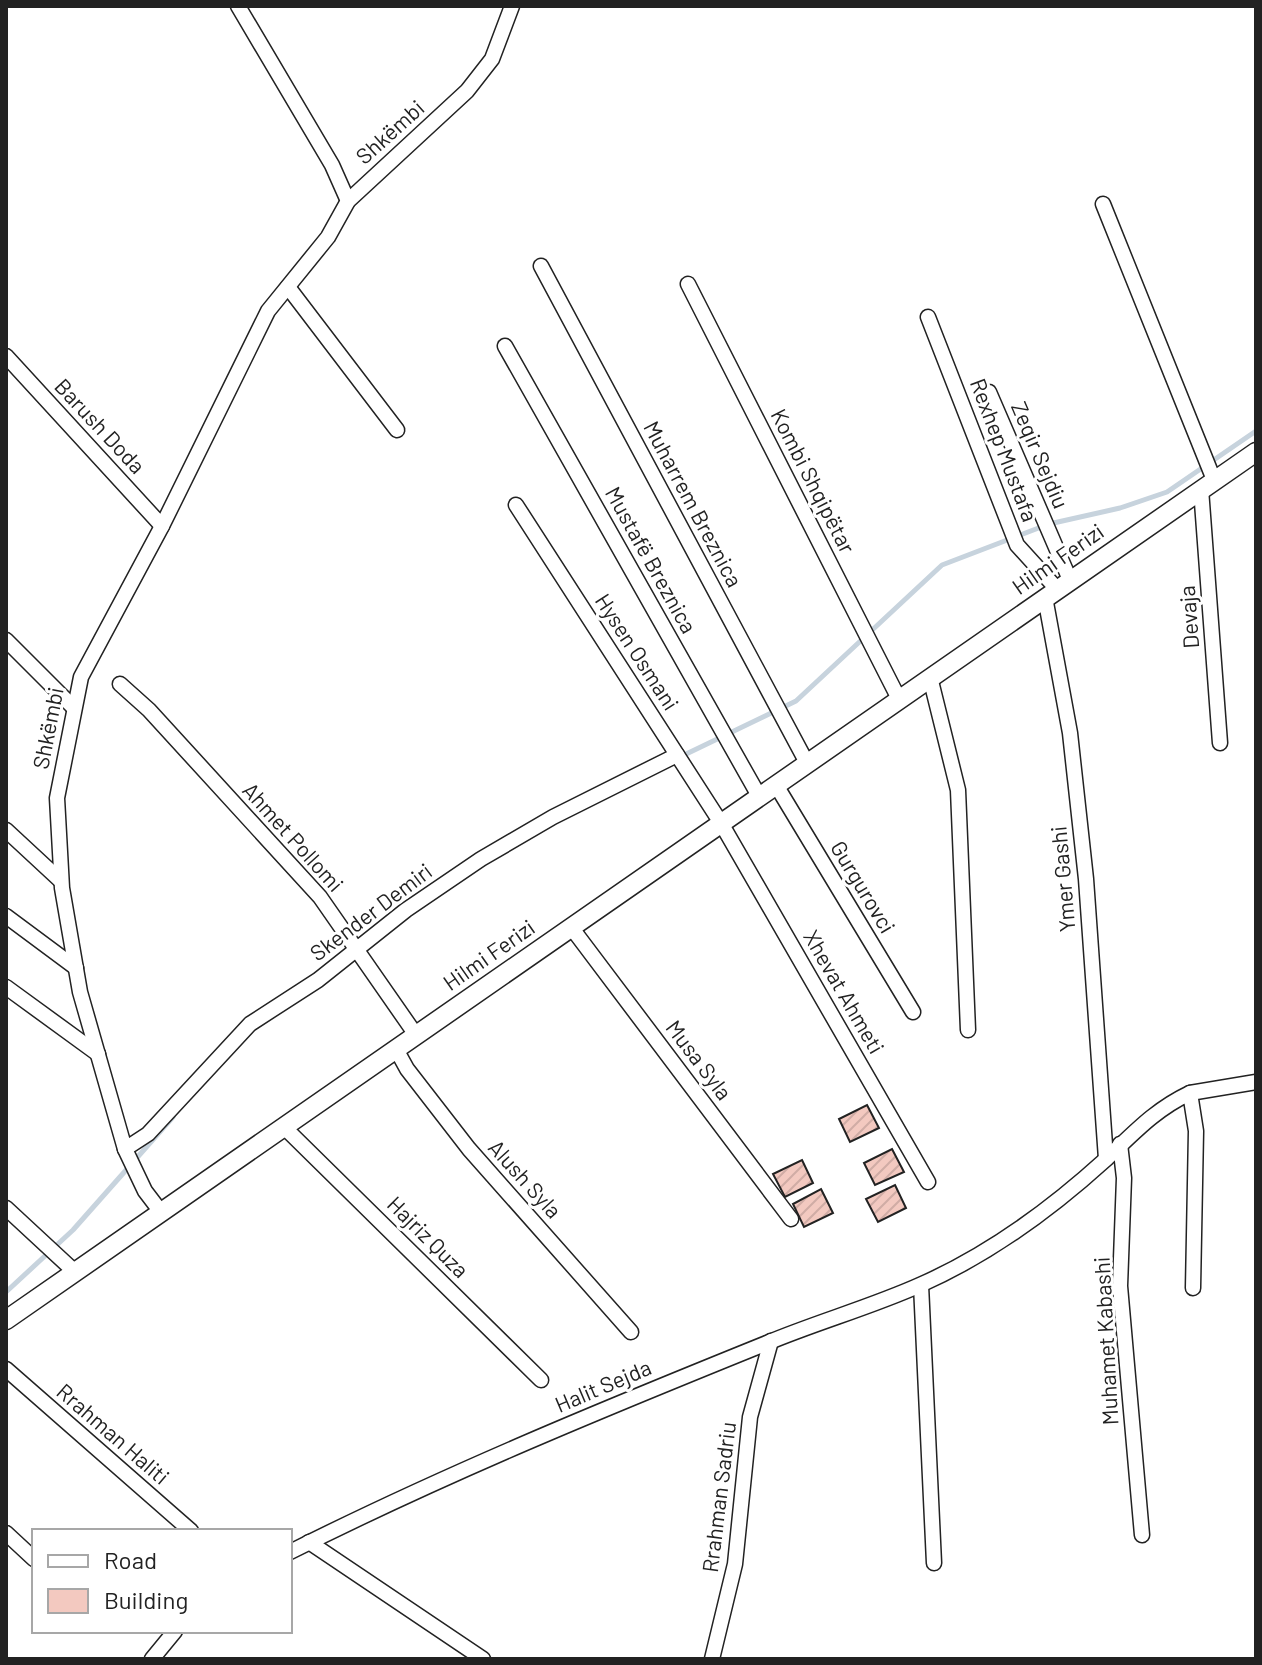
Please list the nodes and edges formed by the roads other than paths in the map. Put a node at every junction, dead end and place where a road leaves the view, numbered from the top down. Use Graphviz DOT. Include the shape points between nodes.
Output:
graph roads {
  1 [pos="238,6"];
  2 [pos="512,6"];
  3 [pos="348,201"];
  4 [pos="1103,204"];
  5 [pos="541,266"];
  6 [pos="688,284"];
  7 [pos="288,287"];
  8 [pos="928,317"];
  9 [pos="505,346"];
  10 [pos="6,356"];
  11 [pos="989,392"];
  12 [pos="397,430"];
  13 [pos="1256,452"];
  14 [pos="1209,481"];
  15 [pos="516,505"];
  16 [pos="162,526"];
  17 [pos="1057,589"];
  18 [pos="6,640"];
  19 [pos="930,677"];
  20 [pos="120,684"];
  21 [pos="899,699"];
  22 [pos="73,707"];
  23 [pos="1220,743"];
  24 [pos="680,759"];
  25 [pos="807,763"];
  26 [pos="776,785"];
  27 [pos="759,796"];
  28 [pos="721,823"];
  29 [pos="6,830"];
  30 [pos="61,881"];
  31 [pos="6,916"];
  32 [pos="571,927"];
  33 [pos="361,954"];
  34 [pos="76,968"];
  35 [pos="6,987"];
  36 [pos="913,1012"];
  37 [pos="968,1030"];
  38 [pos="416,1035"];
  39 [pos="396,1049"];
  40 [pos="98,1054"];
  41 [pos="1256,1082"];
  42 [pos="1190,1093"];
  43 [pos="284,1127"];
  44 [pos="1120,1144"];
  45 [pos="127,1154"];
  46 [pos="1106,1159"];
  47 [pos="928,1182"];
  48 [pos="6,1208"];
  49 [pos="161,1212"];
  50 [pos="791,1219"];
  51 [pos="75,1272"];
  52 [pos="921,1285"];
  53 [pos="1193,1288"];
  54 [pos="6,1320"];
  55 [pos="631,1332"];
  56 [pos="771,1341"];
  57 [pos="6,1369"];
  58 [pos="541,1380"];
  59 [pos="189,1529"];
  60 [pos="6,1533"];
  61 [pos="1142,1535"];
  62 [pos="309,1542"];
  63 [pos="292,1551"];
  64 [pos="32,1557"];
  65 [pos="934,1563"];
  66 [pos="173,1633"];
  67 [pos="152,1659"];
  68 [pos="483,1659"];
  69 [pos="712,1659"];
  1 -- 3 [label="street"];
  2 -- 3 [label="street, Shkëmbi" via="492,59 467,91"];
  3 -- 7 [label="street, Shkëmbi" via="328,237"];
  4 -- 14 [label="street" via="1204,454"];
  5 -- 25 [label="street, Muharrem Breznica"];
  6 -- 21 [label="street, Kombi Shqipëtar"];
  7 -- 12 [label="street"];
  7 -- 16 [label="street, Shkëmbi" via="268,311"];
  8 -- 17 [label="street, Rexhep Mustafa" via="1017,545"];
  9 -- 27 [label="street, Mustafë Breznica"];
  10 -- 16 [label="street, Barush Doda"];
  11 -- 17 [label="street, Zeqir Sejdiu" via="1051,535"];
  13 -- 14 [label="street, Hilmi Ferizi"];
  14 -- 17 [label="street, Hilmi Ferizi"];
  14 -- 23 [label="street, Devaja"];
  15 -- 24 [label="street, Hysen Osmani"];
  16 -- 22 [label="street, Shkëmbi" via="81,677"];
  17 -- 19 [label="street, Hilmi Ferizi"];
  17 -- 46 [label="street, Ymer Gashi"];
  18 -- 22 [label="street"];
  19 -- 21 [label="street, Hilmi Ferizi"];
  19 -- 37 [label="street" via="958,790"];
  20 -- 33 [label="street, Ahmet Pollomi" via="320,897"];
  21 -- 25 [label="street, Hilmi Ferizi"];
  22 -- 30 [label="street, Shkëmbi" via="57,798"];
  24 -- 28 [label="street, Hysen Osmani"];
  24 -- 33 [label="street, Skender Demiri" via="565,811 481,859 406,910"];
  25 -- 26 [label="street, Hilmi Ferizi"];
  26 -- 27 [label="street, Hilmi Ferizi"];
  26 -- 36 [label="street, Gurgurovci"];
  27 -- 28 [label="street, Hilmi Ferizi"];
  28 -- 32 [label="street, Hilmi Ferizi"];
  28 -- 47 [label="street, Xhevat Ahmeti"];
  29 -- 30 [label="street"];
  30 -- 34 [label="street, Shkëmbi"];
  31 -- 34 [label="street"];
  32 -- 38 [label="street, Hilmi Ferizi"];
  32 -- 50 [label="street, Musa Syla"];
  33 -- 38 [label="street, Ahmet Pollomi"];
  33 -- 45 [label="street, Skender Demiri" via="250,1024"];
  34 -- 40 [label="street, Shkëmbi"];
  35 -- 40 [label="street"];
  38 -- 39 [label="street, Hilmi Ferizi"];
  39 -- 43 [label="street, Hilmi Ferizi"];
  39 -- 55 [label="street, Alush Syla" via="469,1149"];
  40 -- 45 [label="street, Shkëmbi"];
  41 -- 42 [label="street"];
  42 -- 44 [label="street" via="1164,1105"];
  42 -- 53 [label="street" via="1196,1131"];
  43 -- 49 [label="street, Hilmi Ferizi"];
  43 -- 58 [label="street, Hajriz Quza"];
  44 -- 46 [label="street"];
  44 -- 61 [label="street, Muhamet Kabashi" via="1120,1286"];
  45 -- 49 [label="street, Shkëmbi"];
  46 -- 52 [label="street, Halit Sejda" via="1011,1236"];
  48 -- 51 [label="street"];
  49 -- 51 [label="street, Hilmi Ferizi"];
  51 -- 54 [label="street, Hilmi Ferizi"];
  52 -- 56 [label="street, Halit Sejda"];
  52 -- 65 [label="street"];
  56 -- 62 [label="street, Halit Sejda" via="442,1479"];
  56 -- 69 [label="street, Rrahman Sadriu" via="750,1417 735,1564"];
  57 -- 59 [label="street, Rrahman Haliti"];
  60 -- 64 [label="street"];
  62 -- 63 [label="street, Halit Sejda"];
  62 -- 68 [label="street"];
  66 -- 67 [label="street"];
}
